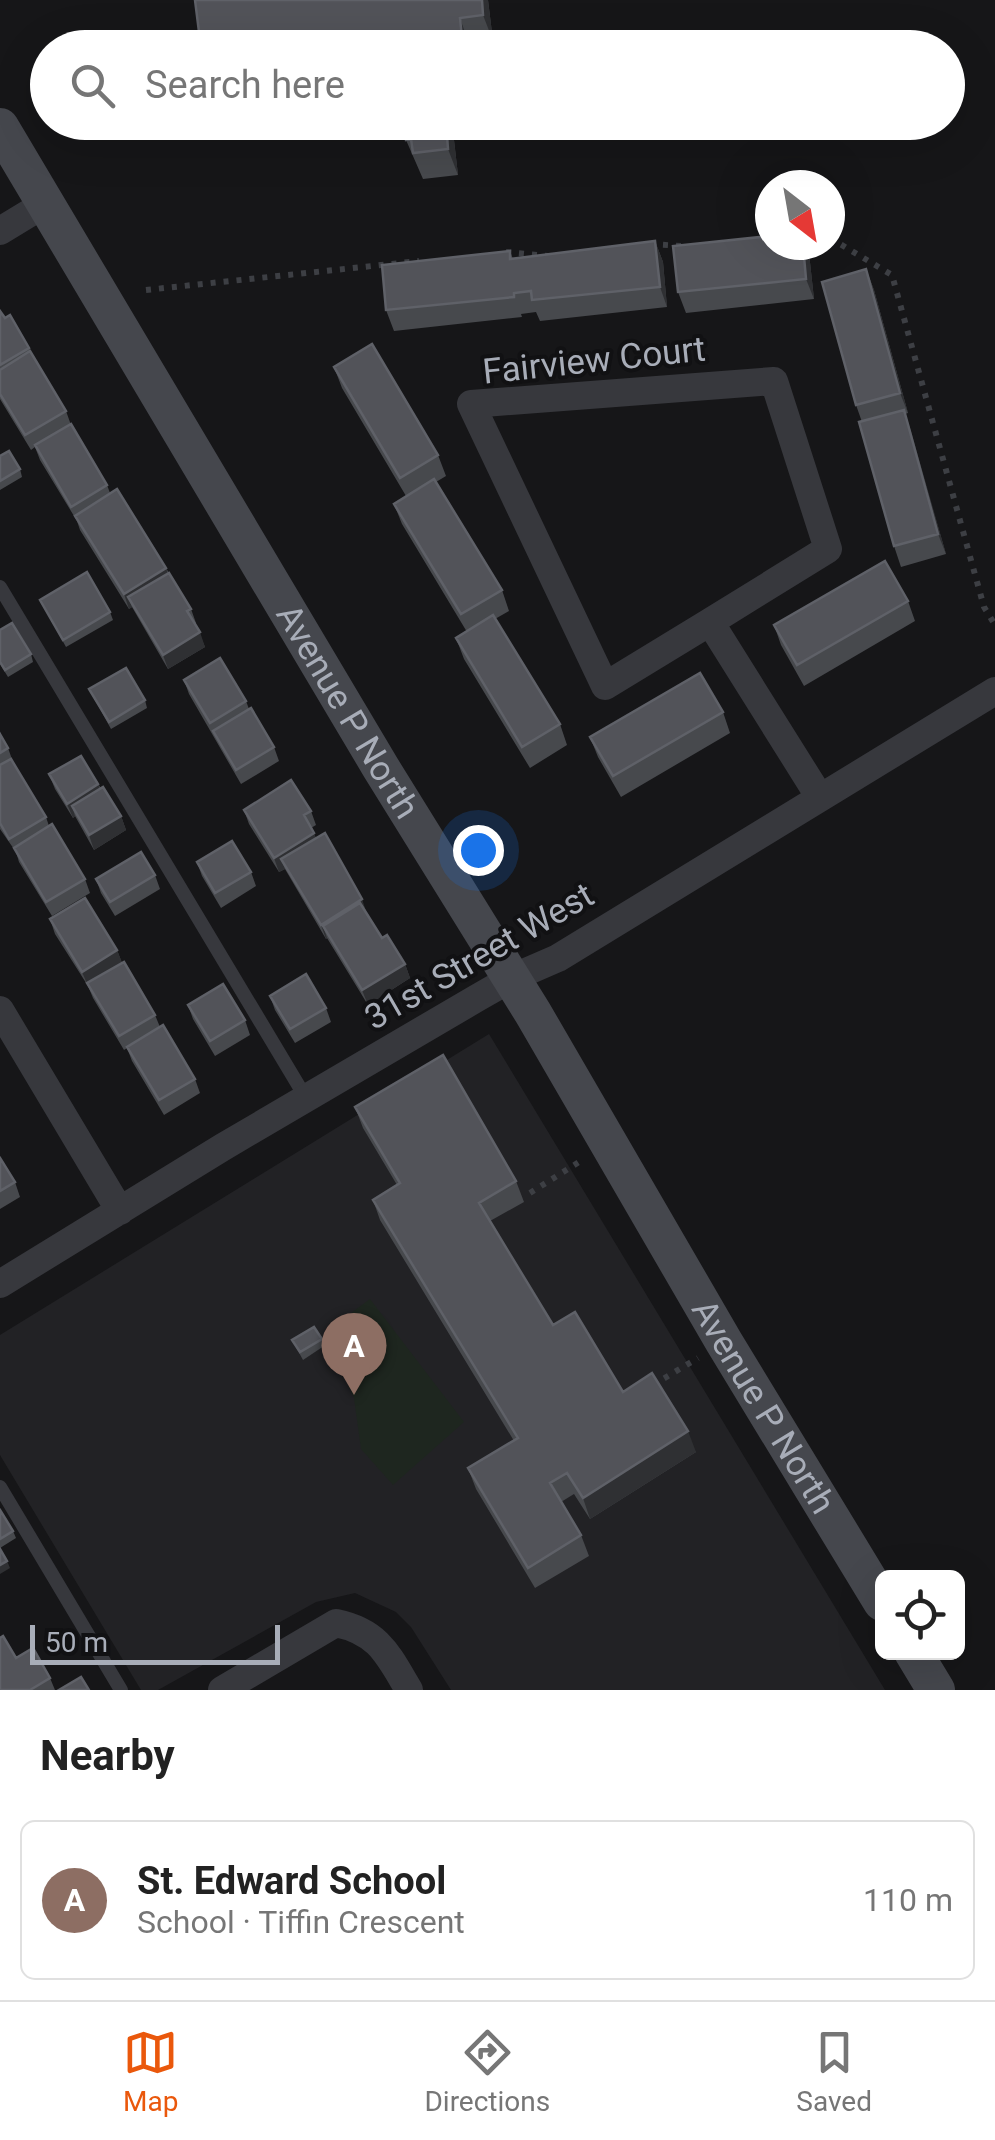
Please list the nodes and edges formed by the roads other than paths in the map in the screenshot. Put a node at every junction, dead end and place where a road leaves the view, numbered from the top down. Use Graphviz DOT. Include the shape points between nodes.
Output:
graph roads {
  1 [pos="0,127"];
  2 [pos="46,204"];
  3 [pos="0,231"];
  4 [pos="0,587"];
  5 [pos="710,622"];
  6 [pos="995,691"];
  7 [pos="819,796"];
  8 [pos="512,978"];
  9 [pos="0,1010"];
  10 [pos="306,1098"];
  11 [pos="120,1212"];
  12 [pos="0,1284"];
  13 [pos="0,1487"];
  14 [pos="875,1590"];
  15 [pos="918,1660"];
  16 [pos="122,1690"];
  17 [pos="222,1690"];
  18 [pos="409,1690"];
  19 [pos="936,1690"];
  1 -- 2 [label="main road, Avenue P North"];
  2 -- 3 [label="street"];
  2 -- 8 [label="main road, Avenue P North"];
  4 -- 10 [label="lane"];
  5 -- 5 [label="street, Fairview Court" via="828,549 774,381 471,404 605,686"];
  5 -- 7 [label="street"];
  6 -- 7 [label="street, 31st Street West"];
  7 -- 8 [label="street, 31st Street West" via="558,958"];
  8 -- 10 [label="street, 31st Street West"];
  8 -- 14 [label="main road, Avenue P North"];
  9 -- 11 [label="street"];
  10 -- 11 [label="street, 31st Street West"];
  11 -- 12 [label="street, 31st Street West"];
  13 -- 16 [label="lane"];
  15 -- 19 [label="main road"];
  17 -- 18 [label="street" via="336,1622 372,1635"];
}
